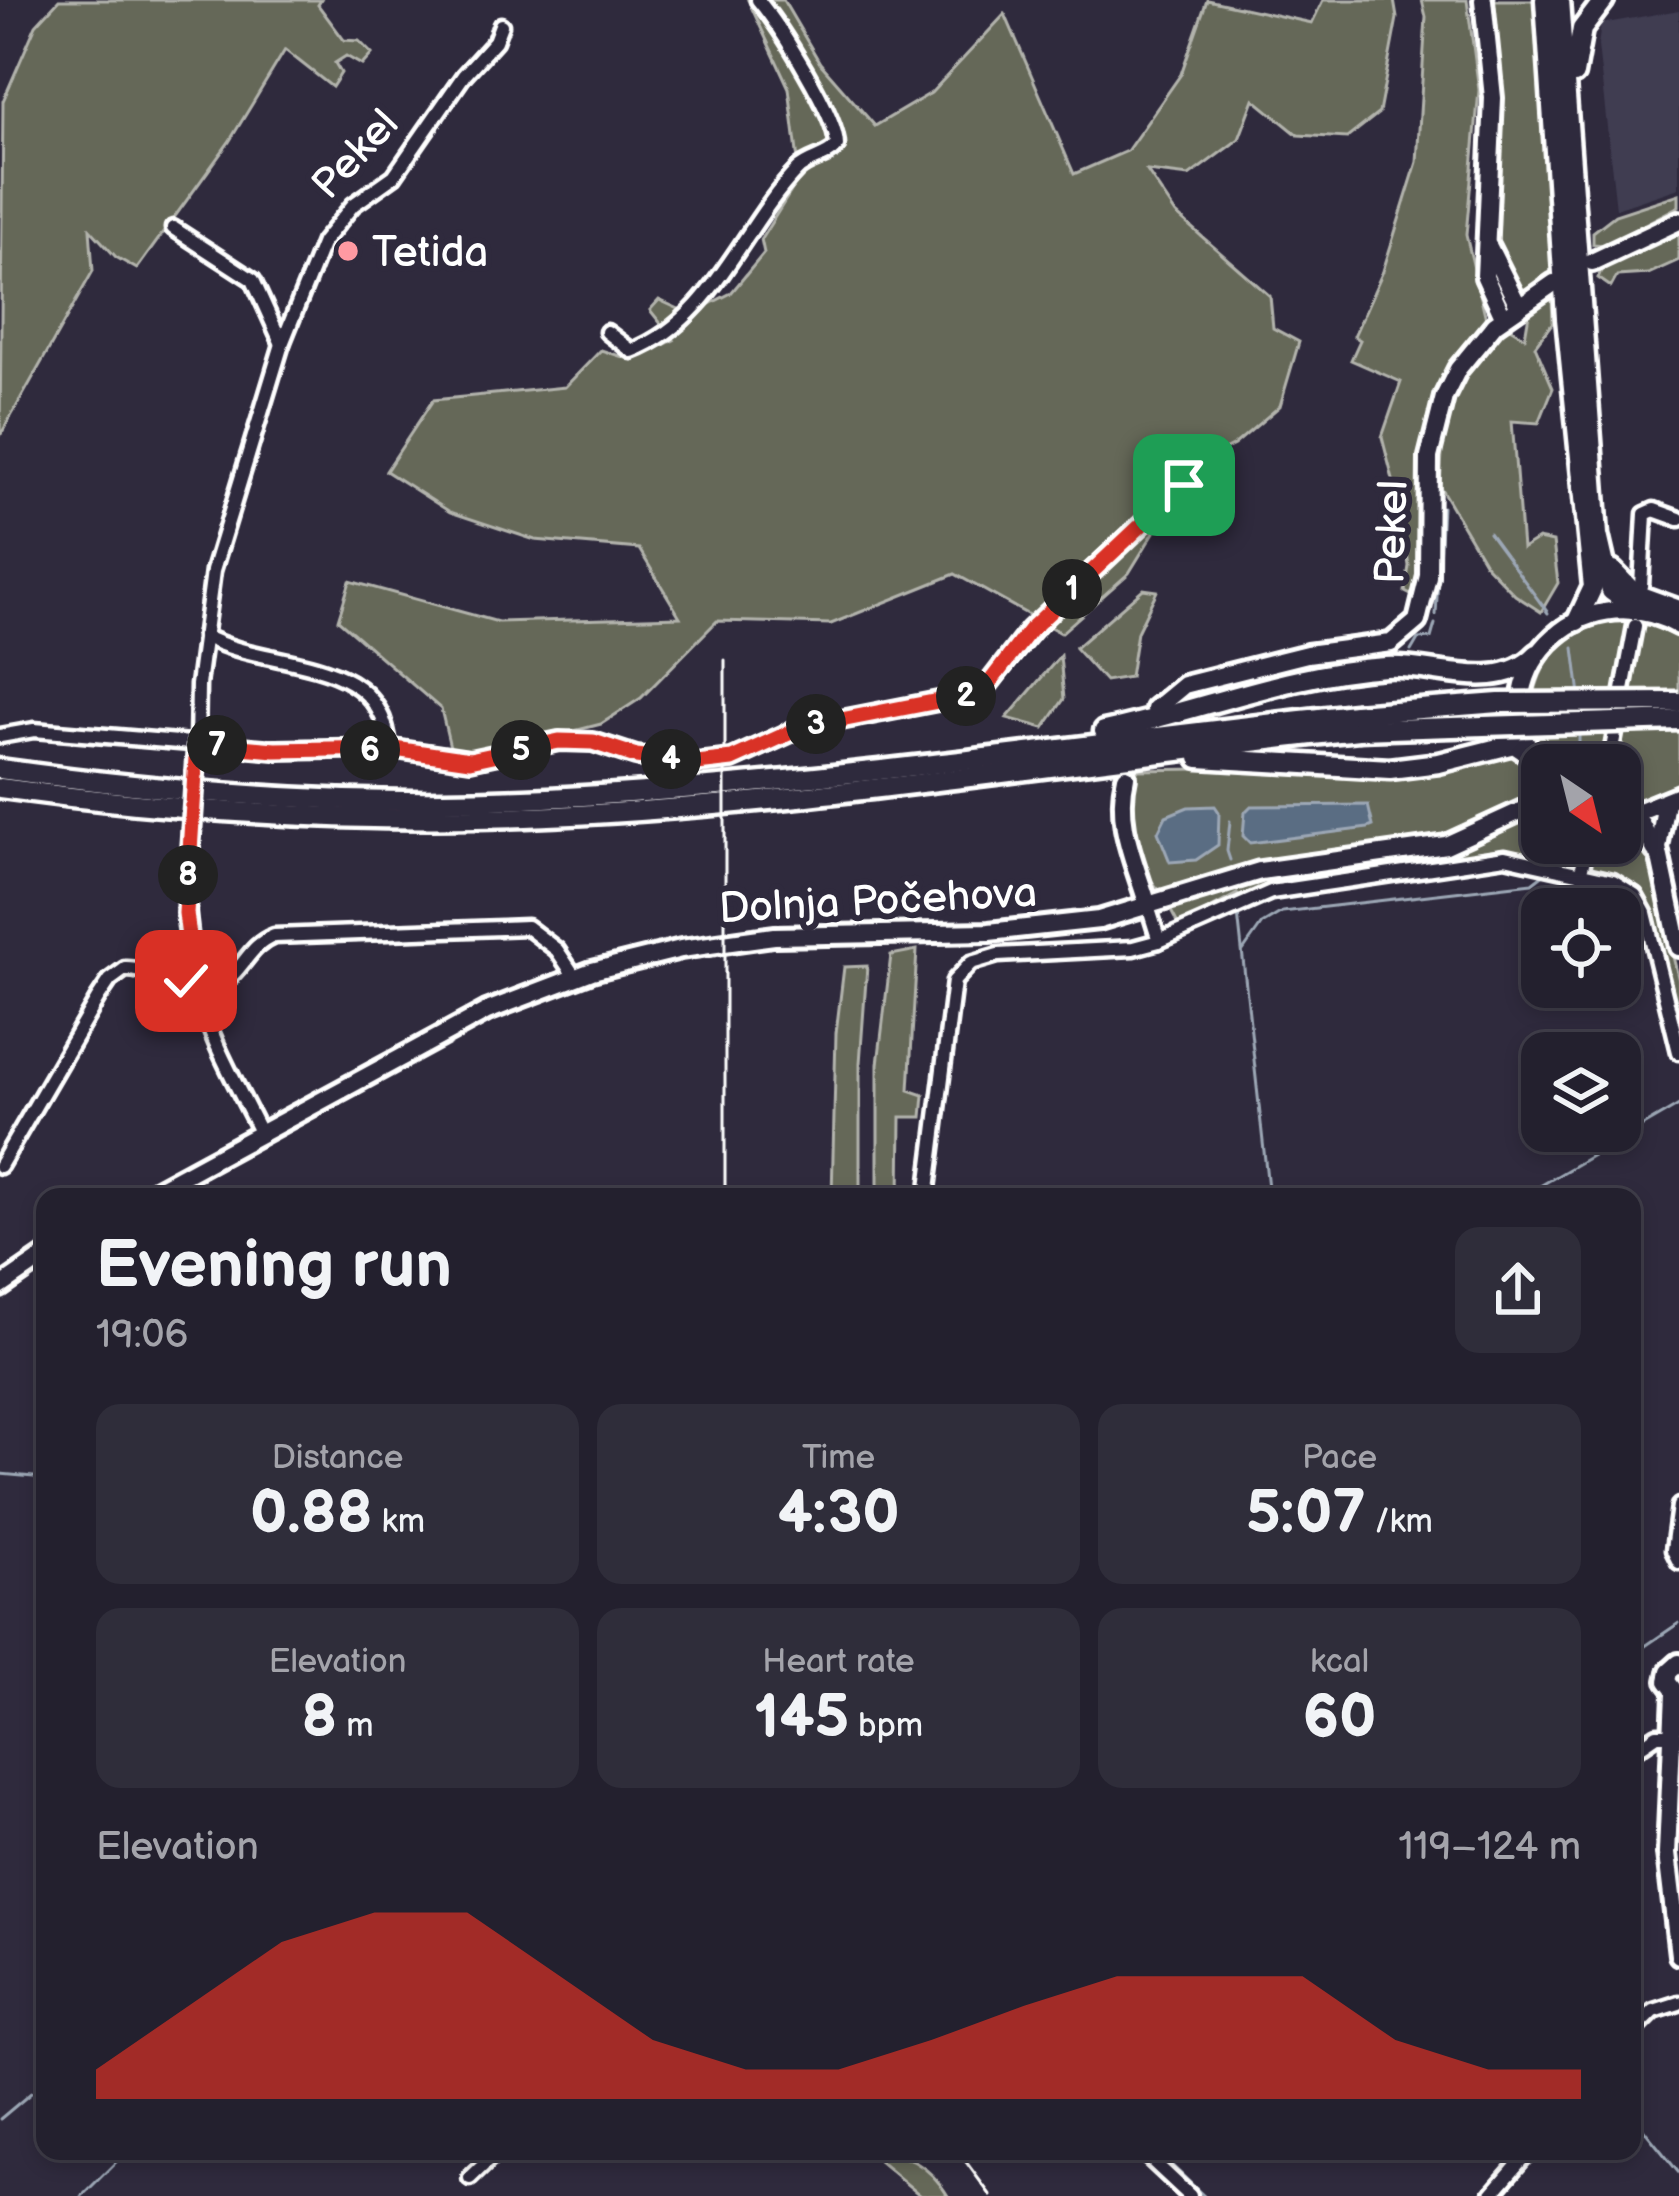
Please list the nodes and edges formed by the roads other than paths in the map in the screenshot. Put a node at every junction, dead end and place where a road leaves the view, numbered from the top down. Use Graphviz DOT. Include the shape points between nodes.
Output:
graph roads {
  1 [pos="758,0"];
  2 [pos="1484,0"];
  3 [pos="1545,0"];
  4 [pos="1559,0"];
  5 [pos="1604,0"];
  6 [pos="501,26"];
  7 [pos="1569,109"];
  8 [pos="1679,220"];
  9 [pos="173,228"];
  10 [pos="1592,262"];
  11 [pos="1554,283"];
  12 [pos="1510,311"];
  13 [pos="607,332"];
  14 [pos="282,344"];
  15 [pos="1184,485"];
  16 [pos="1595,492"];
  17 [pos="1679,519"];
  18 [pos="1641,586"];
  19 [pos="1679,610"];
  20 [pos="1636,618"];
  21 [pos="1577,621"];
  22 [pos="1679,626"];
  23 [pos="204,636"];
  24 [pos="1538,654"];
  25 [pos="1679,702"];
  26 [pos="1156,709"];
  27 [pos="1679,720"];
  28 [pos="1356,722"];
  29 [pos="0,736"];
  30 [pos="1529,744"];
  31 [pos="1614,744"];
  32 [pos="388,748"];
  33 [pos="1037,748"];
  34 [pos="197,750"];
  35 [pos="1521,750"];
  36 [pos="1124,768"];
  37 [pos="0,770"];
  38 [pos="0,788"];
  39 [pos="1672,799"];
  40 [pos="1521,807"];
  41 [pos="1641,807"];
  42 [pos="1521,812"];
  43 [pos="1514,816"];
  44 [pos="1641,823"];
  45 [pos="1659,862"];
  46 [pos="1583,864"];
  47 [pos="1581,871"];
  48 [pos="1148,906"];
  49 [pos="1159,941"];
  50 [pos="1679,947"];
  51 [pos="575,976"];
  52 [pos="195,985"];
  53 [pos="1678,1043"];
  54 [pos="260,1132"];
  55 [pos="0,1166"];
  56 [pos="160,1188"];
  57 [pos="928,1188"];
  58 [pos="36,1262"];
  59 [pos="0,1287"];
  60 [pos="1679,1506"];
  61 [pos="1679,1562"];
  62 [pos="1679,1663"];
  63 [pos="1677,1696"];
  64 [pos="1677,1731"];
  65 [pos="1641,1746"];
  66 [pos="1679,1955"];
  67 [pos="1679,2003"];
  68 [pos="1641,2025"];
  69 [pos="489,2160"];
  70 [pos="1152,2160"];
  71 [pos="1521,2160"];
  72 [pos="470,2178"];
  73 [pos="1190,2196"];
  74 [pos="1490,2196"];
  1 -- 13 [label="street" via="828,113 837,146 794,172 723,276 668,328 632,351"];
  2 -- 12 [label="main road" via="1493,98 1486,236"];
  3 -- 21 [label="highway" via="1593,586"];
  4 -- 7 [label="highway"];
  5 -- 7 [label="highway" via="1582,29"];
  6 -- 14 [label="street, Pekel" via="394,176 353,205 322,242"];
  7 -- 16 [label="highway"];
  8 -- 10 [label="main road"];
  9 -- 14 [label="street" via="253,280"];
  11 -- 12 [label="main road, Pekel"];
  12 -- 26 [label="main road, Pekel" via="1459,369 1434,426 1428,576 1417,621 1390,643 1184,685"];
  14 -- 23 [label="street, Pekel" via="213,571"];
  15 -- 32 [label="street" via="1062,597 974,694 800,728 732,759 697,763 593,742 470,760"];
  16 -- 19 [label="highway" via="1615,576 1635,594"];
  16 -- 20 [label="highway" via="1606,582"];
  17 -- 18 [label="street" via="1645,514"];
  20 -- 21 [label="main road" via="1606,610"];
  20 -- 22 [label="main road"];
  20 -- 31 [label="street"];
  21 -- 24 [label="main road"];
  23 -- 32 [label="street" via="341,676 387,724"];
  23 -- 34 [label="street, Pekel"];
  24 -- 30 [label="main road" via="1522,700"];
  24 -- 33 [label="highway" via="1502,676 1387,667 1322,675"];
  25 -- 28 [label="highway, bridge" via="1498,703"];
  27 -- 28 [label="highway, bridge"];
  28 -- 33 [label="highway"];
  28 -- 36 [label="highway"];
  29 -- 34 [label="street" via="34,730"];
  32 -- 34 [label="street"];
  33 -- 37 [label="highway" via="693,787 427,802 209,795"];
  34 -- 52 [label="street, Pekel, bridge" via="186,913"];
  35 -- 36 [label="highway" via="1514,744 1390,769 1197,758"];
  36 -- 38 [label="highway" via="487,818 206,813"];
  36 -- 48 [label="main road" via="1122,825"];
  39 -- 41 [label="main road"];
  39 -- 45 [label="main road" via="1658,830"];
  40 -- 43 [label="main road"];
  42 -- 43 [label="main road, Dolnja Počehova"];
  43 -- 48 [label="main road, Dolnja Počehova" via="1446,844 1276,867"];
  44 -- 45 [label="main road"];
  45 -- 50 [label="main road"];
  46 -- 47 [label="street"];
  47 -- 49 [label="street" via="1505,857 1325,881 1242,902"];
  47 -- 53 [label="street" via="1626,886 1642,905"];
  48 -- 49 [label="street"];
  48 -- 51 [label="main road, Dolnja Počehova" via="989,932 717,943"];
  49 -- 57 [label="street, Dolnja Počehova" via="982,958 961,969"];
  51 -- 52 [label="street" via="527,927 274,936 223,984"];
  51 -- 54 [label="main road, Dolnja Počehova" via="487,1011"];
  52 -- 54 [label="street, Pekel"];
  52 -- 55 [label="street" via="135,968 118,972"];
  54 -- 56 [label="main road, Dolnja Počehova"];
  58 -- 59 [label="main road"];
  60 -- 61 [label="street"];
  62 -- 63 [label="main road" via="1667,1676"];
  63 -- 64 [label="main road"];
  64 -- 65 [label="street"];
  64 -- 66 [label="main road" via="1667,1854"];
  67 -- 68 [label="street"];
  69 -- 72 [label="street"];
  70 -- 73 [label="street"];
  71 -- 74 [label="street"];
}
